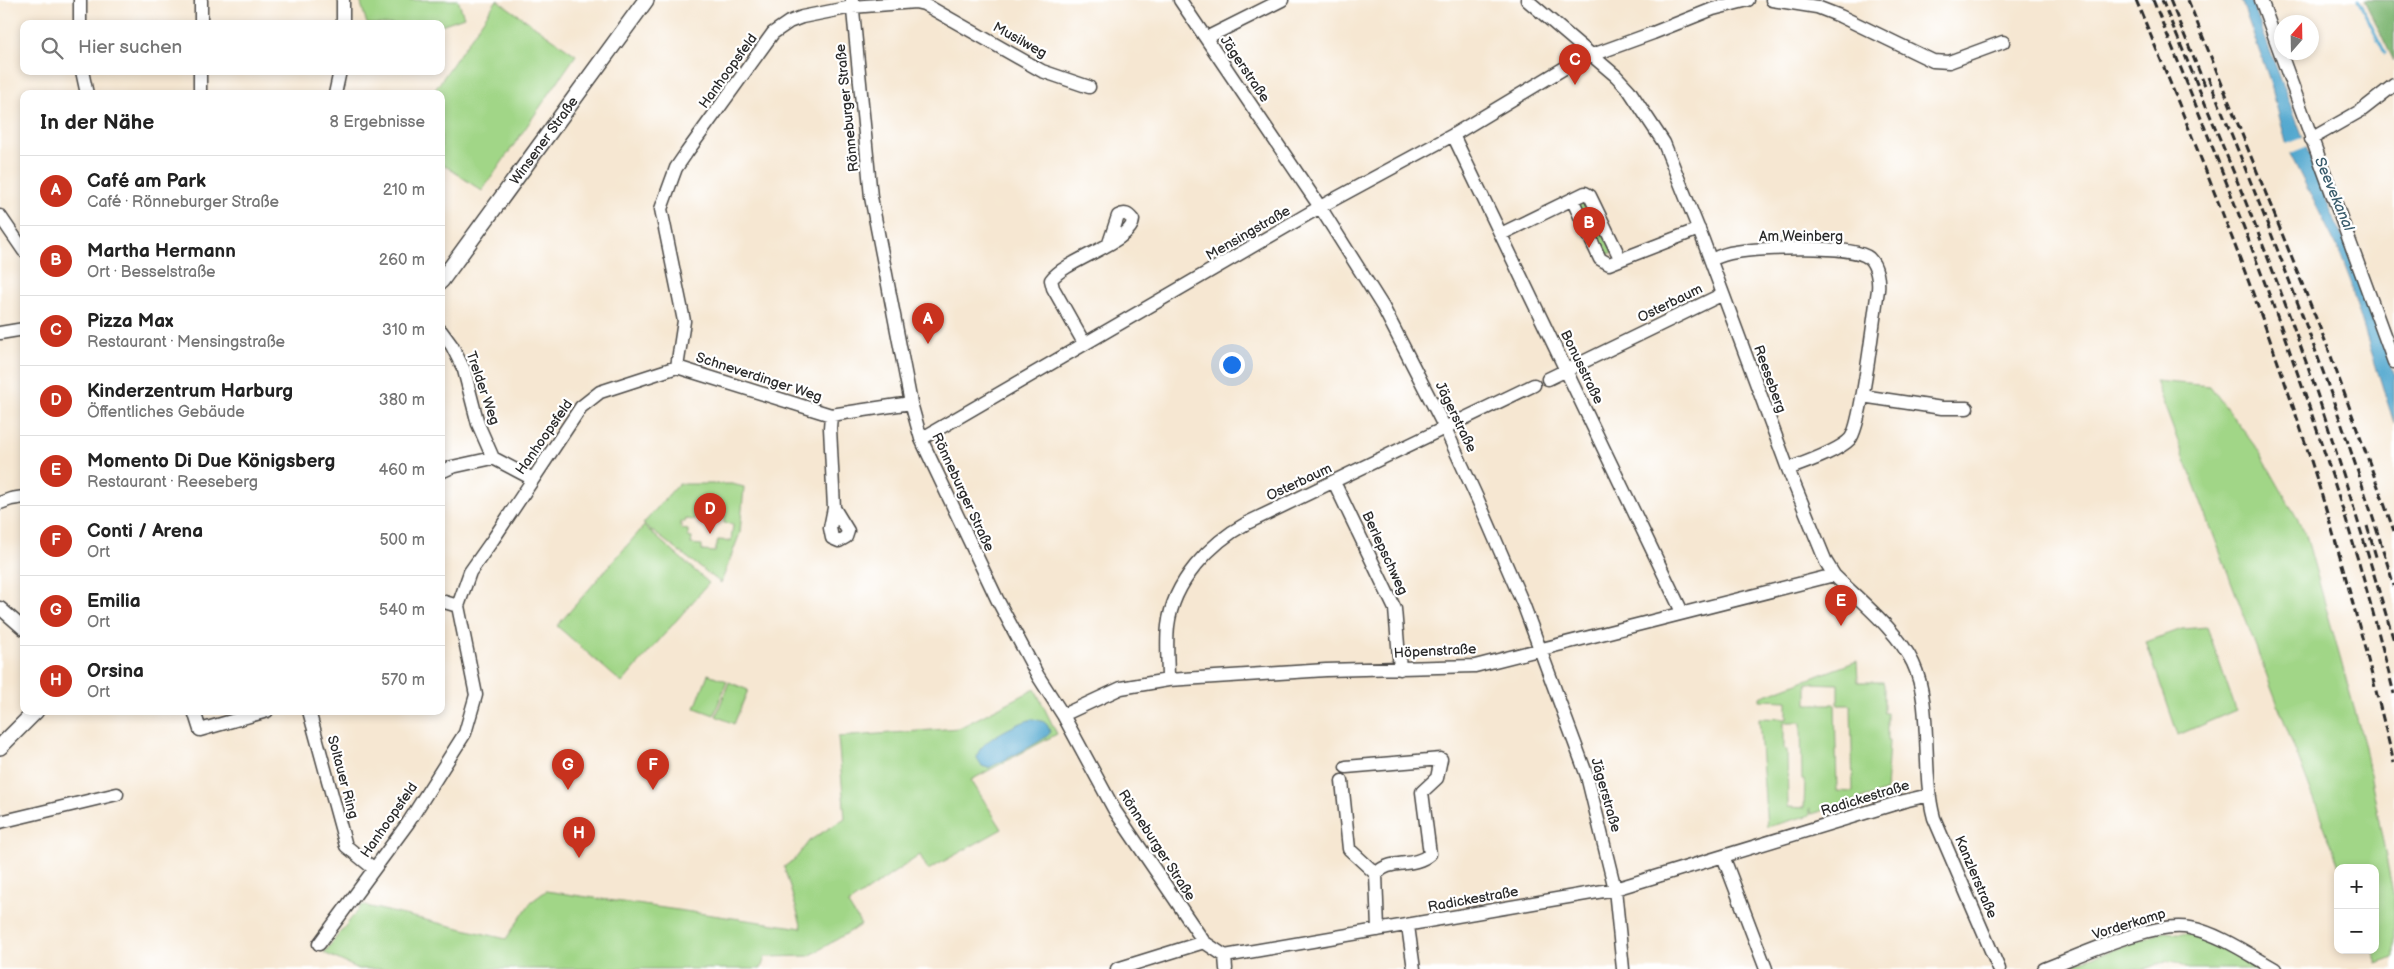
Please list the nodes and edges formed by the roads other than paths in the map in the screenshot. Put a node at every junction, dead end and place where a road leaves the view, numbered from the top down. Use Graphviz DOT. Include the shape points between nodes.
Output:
graph roads {
  1 [pos="80,0"];
  2 [pos="201,0"];
  3 [pos="343,0"];
  4 [pos="646,0"];
  5 [pos="1180,0"];
  6 [pos="1282,0"];
  7 [pos="1527,0"];
  8 [pos="1748,0"];
  9 [pos="1772,0"];
  10 [pos="2261,0"];
  11 [pos="852,4"];
  12 [pos="80,20"];
  13 [pos="201,20"];
  14 [pos="343,20"];
  15 [pos="1206,38"];
  16 [pos="2003,42"];
  17 [pos="1591,55"];
  18 [pos="83,75"];
  19 [pos="200,75"];
  20 [pos="339,75"];
  21 [pos="2394,85"];
  22 [pos="1088,87"];
  23 [pos="86,90"];
  24 [pos="200,90"];
  25 [pos="335,90"];
  26 [pos="1453,135"];
  27 [pos="2311,139"];
  28 [pos="1572,199"];
  29 [pos="1320,207"];
  30 [pos="0,216"];
  31 [pos="1699,229"];
  32 [pos="1501,234"];
  33 [pos="1109,244"];
  34 [pos="20,245"];
  35 [pos="1620,258"];
  36 [pos="1710,260"];
  37 [pos="445,276"];
  38 [pos="1723,294"];
  39 [pos="20,330"];
  40 [pos="0,333"];
  41 [pos="445,336"];
  42 [pos="1084,343"];
  43 [pos="2394,362"];
  44 [pos="677,367"];
  45 [pos="1567,369"];
  46 [pos="1548,378"];
  47 [pos="1534,385"];
  48 [pos="1862,396"];
  49 [pos="911,403"];
  50 [pos="1967,408"];
  51 [pos="831,415"];
  52 [pos="1445,428"];
  53 [pos="921,439"];
  54 [pos="493,458"];
  55 [pos="445,470"];
  56 [pos="1788,470"];
  57 [pos="533,479"];
  58 [pos="1334,482"];
  59 [pos="20,498"];
  60 [pos="0,504"];
  61 [pos="834,508"];
  62 [pos="1834,575"];
  63 [pos="445,602"];
  64 [pos="458,606"];
  65 [pos="0,608"];
  66 [pos="1682,612"];
  67 [pos="20,626"];
  68 [pos="1541,650"];
  69 [pos="1400,669"];
  70 [pos="1168,680"];
  71 [pos="32,715"];
  72 [pos="195,715"];
  73 [pos="253,715"];
  74 [pos="310,715"];
  75 [pos="1063,715"];
  76 [pos="0,747"];
  77 [pos="1346,767"];
  78 [pos="1342,781"];
  79 [pos="117,794"];
  80 [pos="1929,796"];
  81 [pos="0,822"];
  82 [pos="1723,856"];
  83 [pos="373,868"];
  84 [pos="1376,874"];
  85 [pos="1615,889"];
  86 [pos="1408,926"];
  87 [pos="1378,930"];
  88 [pos="1204,942"];
  89 [pos="318,944"];
  90 [pos="1225,956"];
  91 [pos="1117,969"];
  92 [pos="1226,969"];
  93 [pos="1414,969"];
  94 [pos="1624,969"];
  95 [pos="1766,969"];
  96 [pos="1999,969"];
  97 [pos="2044,969"];
  98 [pos="2276,969"];
  1 -- 12 [label="street"];
  2 -- 13 [label="street"];
  3 -- 14 [label="street"];
  4 -- 37 [label="main road, Winsener Straße"];
  5 -- 15 [label="street, Jägerstraße"];
  6 -- 15 [label="street"];
  7 -- 17 [label="street, Reeseberg"];
  8 -- 17 [label="street, Mensingstraße" via="1713,9"];
  9 -- 16 [label="street" via="1817,7 1933,61 1949,62"];
  10 -- 27 [label="street"];
  11 -- 22 [label="street, Musilweg" via="924,4 1042,70"];
  11 -- 44 [label="street, Hanhoopsfeld" via="788,22 773,33 676,168 661,210 684,321"];
  11 -- 49 [label="street, Rönneburger Straße" via="871,197"];
  15 -- 29 [label="street, Jägerstraße"];
  17 -- 26 [label="street, Mensingstraße"];
  17 -- 31 [label="street, Reeseberg" via="1629,90 1658,132"];
  18 -- 23 [label="street"];
  19 -- 24 [label="street"];
  20 -- 25 [label="street"];
  21 -- 27 [label="street" via="2362,110"];
  26 -- 29 [label="street, Mensingstraße"];
  26 -- 32 [label="street, Bonusstraße"];
  27 -- 43 [label="street"];
  28 -- 32 [label="street"];
  28 -- 35 [label="street" via="1585,193 1590,196"];
  28 -- 35 [label="street" via="1600,259 1609,264"];
  29 -- 42 [label="street, Mensingstraße"];
  29 -- 52 [label="street, Jägerstraße" via="1383,307"];
  30 -- 34 [label="street"];
  31 -- 35 [label="street"];
  31 -- 36 [label="street, Reeseberg"];
  32 -- 45 [label="street, Bonusstraße"];
  33 -- 42 [label="street" via="1056,272 1051,280"];
  36 -- 38 [label="street, Reeseberg"];
  36 -- 48 [label="street, Am Weinberg" via="1737,252 1792,249 1840,250 1869,258 1878,282"];
  38 -- 45 [label="street, Osterbaum"];
  38 -- 56 [label="street, Reeseberg"];
  39 -- 40 [label="street"];
  41 -- 54 [label="street, Trelder Weg" via="464,370 478,424"];
  42 -- 53 [label="street, Mensingstraße"];
  44 -- 51 [label="street, Schneverdinger Weg"];
  44 -- 57 [label="street, Hanhoopsfeld" via="600,392 581,407"];
  45 -- 46 [label="street, Osterbaum"];
  45 -- 66 [label="street, Bonusstraße"];
  47 -- 52 [label="street, Osterbaum"];
  48 -- 50 [label="street" via="1942,408"];
  48 -- 56 [label="street, Am Weinberg" via="1849,440"];
  49 -- 51 [label="street, Schneverdinger Weg"];
  49 -- 53 [label="street, Rönneburger Straße"];
  51 -- 61 [label="street, Schneverdinger Weg"];
  52 -- 58 [label="street, Osterbaum"];
  52 -- 68 [label="street, Jägerstraße" via="1508,567"];
  53 -- 75 [label="street, Rönneburger Straße" via="997,599"];
  54 -- 55 [label="street"];
  54 -- 57 [label="street"];
  56 -- 62 [label="street, Reeseberg"];
  57 -- 64 [label="street, Hanhoopsfeld" via="470,572"];
  58 -- 69 [label="street, Berlepschweg" via="1395,609"];
  58 -- 70 [label="street, Osterbaum" via="1236,529 1196,566 1176,598 1169,619"];
  59 -- 60 [label="street"];
  62 -- 66 [label="street, Höpenstraße"];
  62 -- 80 [label="street, Reeseberg" via="1886,627 1913,663 1923,708"];
  63 -- 64 [label="street"];
  64 -- 83 [label="street, Hanhoopsfeld" via="476,695 465,733 408,823"];
  65 -- 67 [label="street"];
  66 -- 68 [label="street, Höpenstraße"];
  68 -- 69 [label="street, Höpenstraße" via="1475,666"];
  68 -- 85 [label="street, Jägerstraße" via="1587,776"];
  69 -- 70 [label="street, Höpenstraße" via="1326,670"];
  70 -- 75 [label="street, Höpenstraße" via="1120,688"];
  71 -- 76 [label="main road"];
  72 -- 73 [label="street" via="200,730"];
  74 -- 83 [label="street, Soltauer Ring" via="346,846"];
  75 -- 88 [label="street, Rönneburger Straße" via="1115,811"];
  77 -- 84 [label="street" via="1441,759 1437,778 1422,792 1430,854 1421,862 1386,866"];
  78 -- 84 [label="street" via="1349,849"];
  79 -- 81 [label="street"];
  80 -- 82 [label="street, Radickestraße"];
  80 -- 96 [label="street, Kanzlerstraße" via="1934,818"];
  82 -- 85 [label="street, Radickestraße"];
  82 -- 95 [label="street"];
  83 -- 89 [label="street, Hanhoopsfeld"];
  84 -- 87 [label="street"];
  85 -- 86 [label="street, Radickestraße"];
  85 -- 94 [label="street, Jägerstraße"];
  86 -- 87 [label="street, Radickestraße"];
  86 -- 93 [label="street"];
  87 -- 90 [label="street, Radickestraße"];
  88 -- 90 [label="street"];
  88 -- 91 [label="street"];
  90 -- 92 [label="street"];
  97 -- 98 [label="street, Vorderkamp" via="2112,943 2176,926 2200,930"];
}
